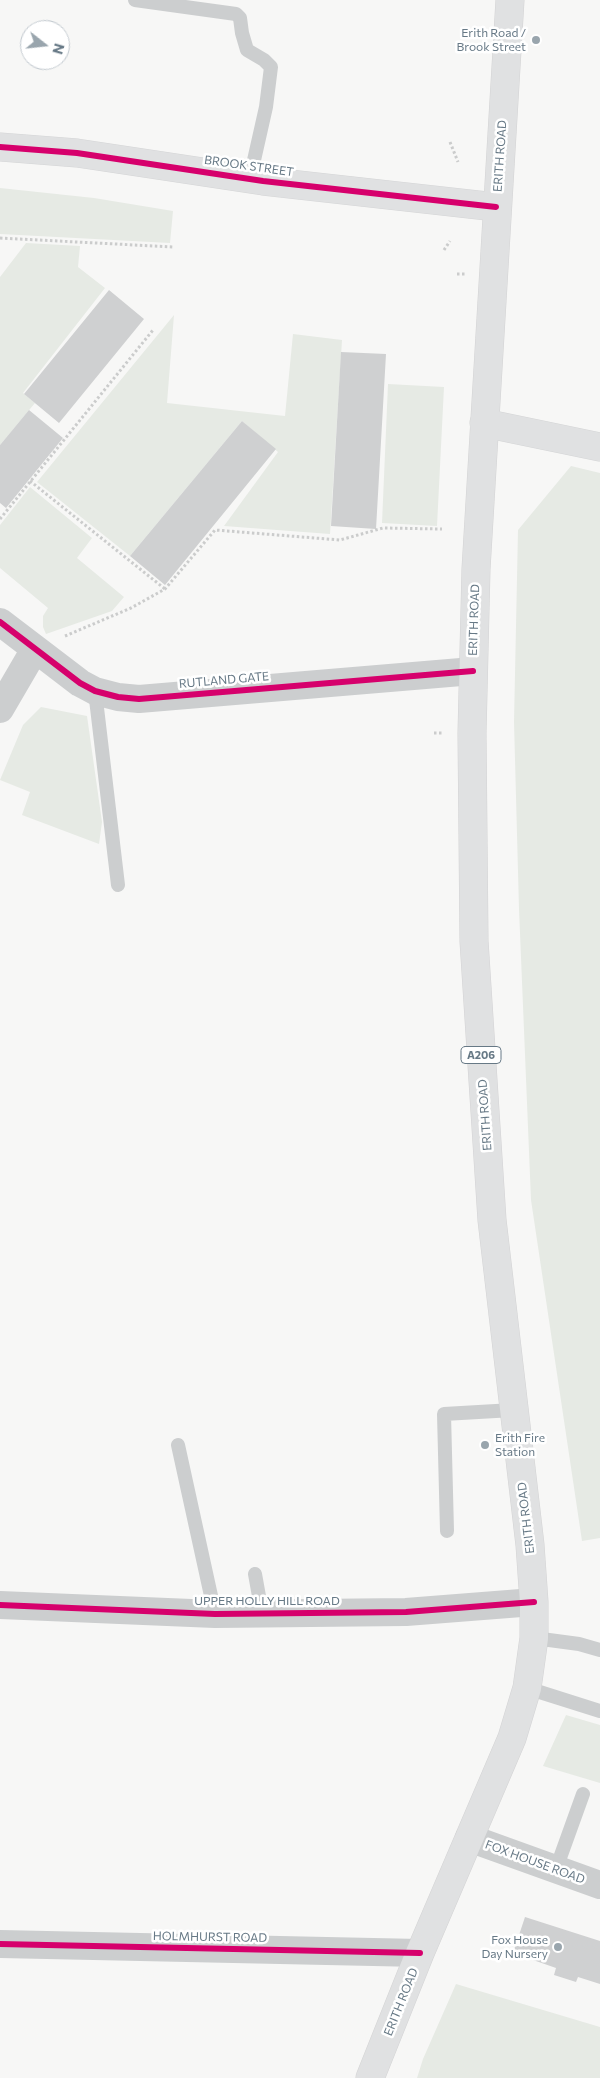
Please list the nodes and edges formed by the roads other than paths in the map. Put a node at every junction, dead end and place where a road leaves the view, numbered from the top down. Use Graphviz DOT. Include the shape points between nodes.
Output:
graph roads {
  1 [pos="135,0"];
  2 [pos="510,0"];
  3 [pos="0,147"];
  4 [pos="250,178"];
  5 [pos="496,207"];
  6 [pos="484,423"];
  7 [pos="600,447"];
  8 [pos="0,622"];
  9 [pos="35,649"];
  10 [pos="473,671"];
  11 [pos="95,691"];
  12 [pos="0,709"];
  13 [pos="118,885"];
  14 [pos="513,1410"];
  15 [pos="178,1445"];
  16 [pos="447,1531"];
  17 [pos="254,1574"];
  18 [pos="534,1602"];
  19 [pos="0,1605"];
  20 [pos="262,1613"];
  21 [pos="216,1614"];
  22 [pos="534,1638"];
  23 [pos="600,1650"];
  24 [pos="527,1688"];
  25 [pos="600,1711"];
  26 [pos="583,1794"];
  27 [pos="469,1838"];
  28 [pos="556,1869"];
  29 [pos="600,1885"];
  30 [pos="0,1944"];
  31 [pos="420,1953"];
  32 [pos="370,2078"];
  1 -- 4 [label="lane" via="236,14 240,18 247,50 271,68"];
  2 -- 5 [label="main road, ERITH ROAD / A206"];
  3 -- 4 [label="main road, BROOK STREET" via="78,153"];
  4 -- 5 [label="main road, BROOK STREET"];
  5 -- 6 [label="main road, ERITH ROAD / A206"];
  6 -- 7 [label="main road"];
  6 -- 10 [label="main road, ERITH ROAD / A206"];
  8 -- 9 [label="street, RUTLAND GATE"];
  9 -- 11 [label="street, RUTLAND GATE"];
  9 -- 12 [label="street"];
  10 -- 11 [label="street, RUTLAND GATE" via="140,699"];
  10 -- 14 [label="main road, ERITH ROAD / A206" via="475,951 492,1220"];
  11 -- 13 [label="lane"];
  14 -- 16 [label="lane" via="444,1414"];
  14 -- 18 [label="main road, ERITH ROAD / A206"];
  15 -- 21 [label="lane"];
  17 -- 20 [label="lane"];
  18 -- 20 [label="street, UPPER HOLLY HILL ROAD" via="406,1612"];
  18 -- 22 [label="main road, ERITH ROAD / A206"];
  19 -- 21 [label="street, UPPER HOLLY HILL ROAD"];
  20 -- 21 [label="street, UPPER HOLLY HILL ROAD"];
  22 -- 23 [label="lane"];
  22 -- 24 [label="main road, ERITH ROAD / A206"];
  24 -- 25 [label="lane"];
  24 -- 27 [label="main road, ERITH ROAD / A206" via="512,1738"];
  26 -- 28 [label="lane"];
  27 -- 28 [label="street, FOX HOUSE ROAD"];
  27 -- 31 [label="main road, ERITH ROAD / A206"];
  28 -- 29 [label="street, FOX HOUSE ROAD"];
  30 -- 31 [label="street, HOLMHURST ROAD"];
  31 -- 32 [label="main road, ERITH ROAD / A206"];
}
